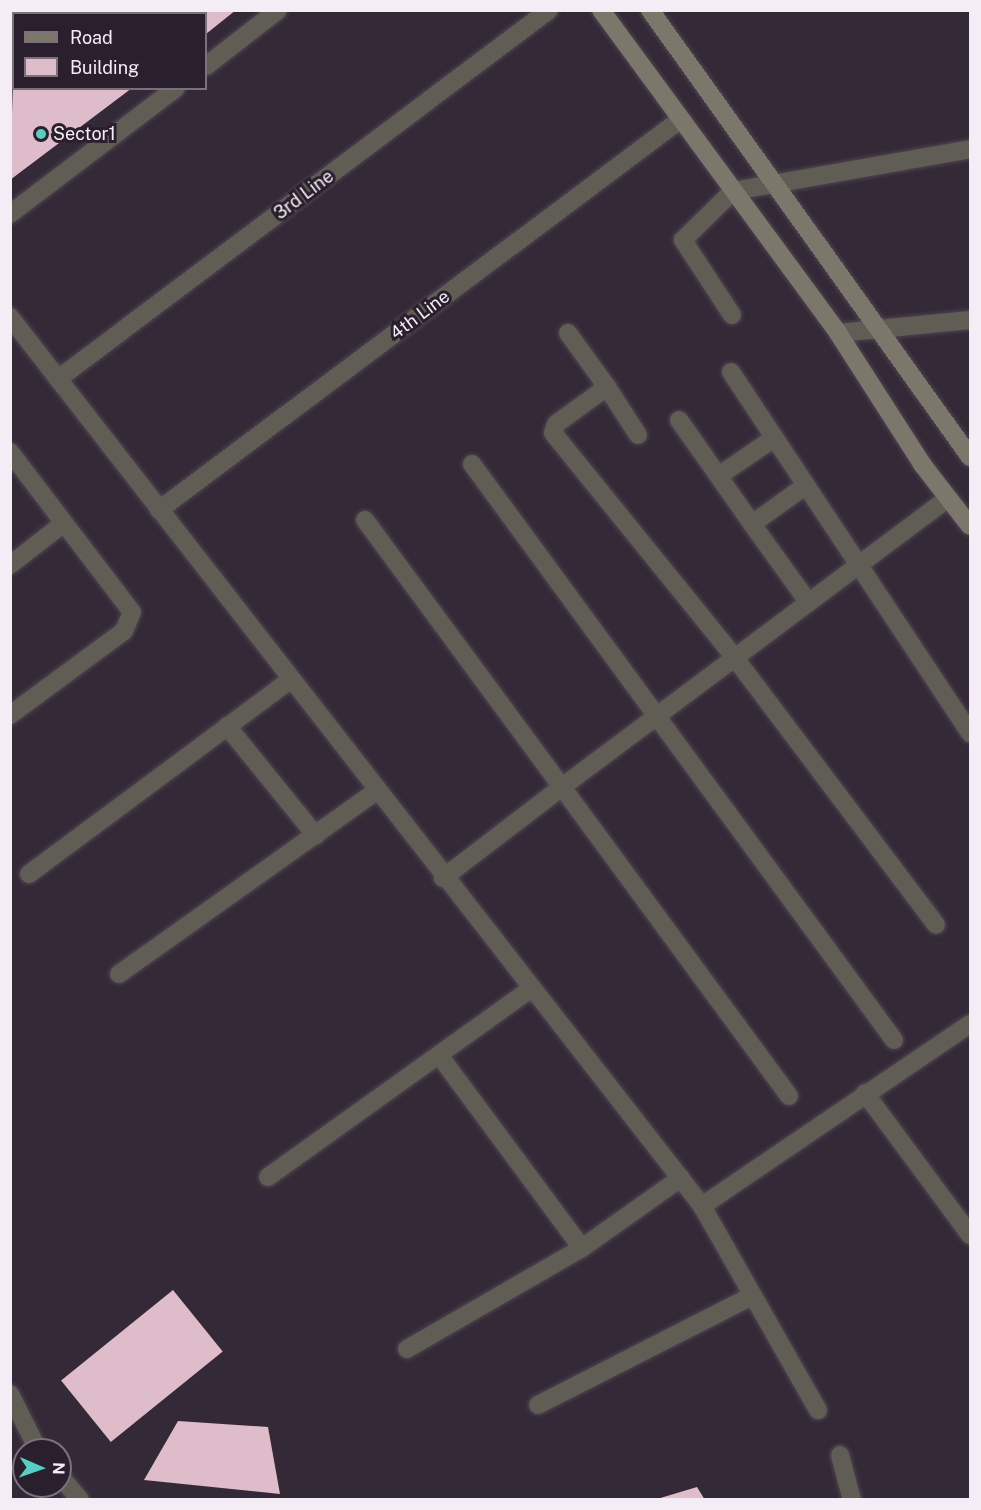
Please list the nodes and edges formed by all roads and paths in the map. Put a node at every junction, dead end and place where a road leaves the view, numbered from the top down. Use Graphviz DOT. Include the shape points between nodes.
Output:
graph roads {
  1 [pos="278,10"];
  2 [pos="549,10"];
  3 [pos="601,10"];
  4 [pos="650,10"];
  5 [pos="207,65"];
  6 [pos="173,90"];
  7 [pos="681,119"];
  8 [pos="970,149"];
  9 [pos="775,184"];
  10 [pos="733,191"];
  11 [pos="10,214"];
  12 [pos="732,315"];
  13 [pos="10,317"];
  14 [pos="970,320"];
  15 [pos="880,329"];
  16 [pos="568,333"];
  17 [pos="838,333"];
  18 [pos="731,372"];
  19 [pos="58,379"];
  20 [pos="607,387"];
  21 [pos="679,420"];
  22 [pos="638,435"];
  23 [pos="774,438"];
  24 [pos="10,452"];
  25 [pos="970,457"];
  26 [pos="472,464"];
  27 [pos="720,475"];
  28 [pos="806,486"];
  29 [pos="948,498"];
  30 [pos="159,510"];
  31 [pos="365,520"];
  32 [pos="64,523"];
  33 [pos="752,524"];
  34 [pos="970,526"];
  35 [pos="10,565"];
  36 [pos="859,566"];
  37 [pos="809,603"];
  38 [pos="735,658"];
  39 [pos="289,681"];
  40 [pos="10,715"];
  41 [pos="657,716"];
  42 [pos="227,726"];
  43 [pos="970,733"];
  44 [pos="562,787"];
  45 [pos="375,792"];
  46 [pos="315,836"];
  47 [pos="29,874"];
  48 [pos="443,878"];
  49 [pos="936,925"];
  50 [pos="119,974"];
  51 [pos="531,990"];
  52 [pos="970,1024"];
  53 [pos="894,1041"];
  54 [pos="439,1055"];
  55 [pos="866,1093"];
  56 [pos="789,1096"];
  57 [pos="268,1177"];
  58 [pos="681,1178"];
  59 [pos="702,1206"];
  60 [pos="970,1235"];
  61 [pos="582,1248"];
  62 [pos="750,1297"];
  63 [pos="407,1349"];
  64 [pos="10,1394"];
  65 [pos="538,1405"];
  66 [pos="818,1410"];
  67 [pos="31,1438"];
  68 [pos="840,1455"];
  69 [pos="852,1500"];
  1 -- 5 [label="street"];
  2 -- 19 [label="street, 3rd Line"];
  3 -- 7 [label="street"];
  4 -- 9 [label="street"];
  6 -- 11 [label="street"];
  7 -- 10 [label="street"];
  7 -- 30 [label="street, 4th Line"];
  8 -- 9 [label="street"];
  9 -- 10 [label="street"];
  9 -- 15 [label="street"];
  10 -- 12 [label="street" via="683,240"];
  10 -- 17 [label="street"];
  13 -- 19 [label="street"];
  14 -- 15 [label="street"];
  15 -- 17 [label="street"];
  15 -- 25 [label="street"];
  16 -- 20 [label="street"];
  17 -- 29 [label="street"];
  18 -- 23 [label="street"];
  19 -- 30 [label="street"];
  20 -- 22 [label="street"];
  20 -- 38 [label="street" via="556,424 553,433"];
  21 -- 27 [label="street"];
  23 -- 27 [label="street"];
  23 -- 28 [label="street"];
  24 -- 32 [label="street"];
  26 -- 41 [label="street"];
  27 -- 33 [label="street"];
  28 -- 33 [label="street"];
  28 -- 36 [label="street"];
  29 -- 34 [label="street"];
  29 -- 36 [label="street"];
  30 -- 39 [label="street"];
  31 -- 44 [label="street"];
  32 -- 35 [label="street"];
  32 -- 40 [label="street" via="132,612 131,621"];
  33 -- 37 [label="street"];
  36 -- 37 [label="street"];
  36 -- 43 [label="street"];
  37 -- 38 [label="street"];
  38 -- 41 [label="street"];
  38 -- 49 [label="street"];
  39 -- 42 [label="street"];
  39 -- 45 [label="street"];
  41 -- 44 [label="street"];
  41 -- 53 [label="street"];
  42 -- 46 [label="street"];
  42 -- 47 [label="street"];
  44 -- 48 [label="street"];
  44 -- 56 [label="street"];
  45 -- 46 [label="street"];
  45 -- 48 [label="street"];
  46 -- 50 [label="street"];
  48 -- 51 [label="street"];
  51 -- 54 [label="street"];
  51 -- 58 [label="street"];
  52 -- 55 [label="street"];
  54 -- 57 [label="street"];
  54 -- 61 [label="street"];
  55 -- 59 [label="street"];
  55 -- 60 [label="street"];
  58 -- 59 [label="street"];
  58 -- 61 [label="street"];
  59 -- 62 [label="street"];
  61 -- 63 [label="street"];
  62 -- 65 [label="street"];
  62 -- 66 [label="street"];
  64 -- 67 [label="street"];
  68 -- 69 [label="street"];
}
